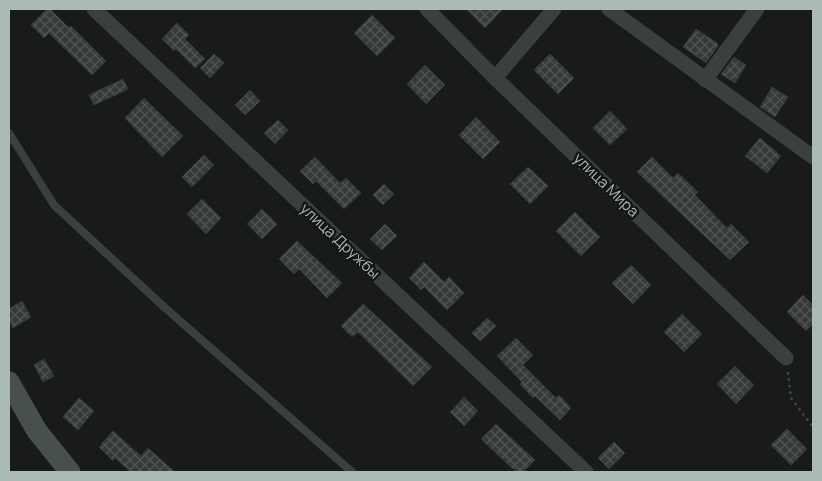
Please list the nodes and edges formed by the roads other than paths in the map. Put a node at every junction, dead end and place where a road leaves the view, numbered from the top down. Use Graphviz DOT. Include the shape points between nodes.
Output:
graph roads {
  1 [pos="94,9"];
  2 [pos="428,9"];
  3 [pos="554,9"];
  4 [pos="610,9"];
  5 [pos="756,9"];
  6 [pos="496,78"];
  7 [pos="705,80"];
  8 [pos="9,133"];
  9 [pos="813,157"];
  10 [pos="786,358"];
  11 [pos="9,382"];
  12 [pos="70,472"];
  13 [pos="352,472"];
  14 [pos="586,472"];
  1 -- 14 [label="street, улица Дружбы"];
  2 -- 6 [label="street, улица Мира"];
  3 -- 6 [label="street"];
  4 -- 7 [label="street"];
  5 -- 7 [label="street"];
  6 -- 10 [label="street, улица Мира"];
  7 -- 9 [label="street"];
  8 -- 13 [label="lane" via="54,206 170,313"];
  11 -- 12 [label="street" via="37,431"];
}
